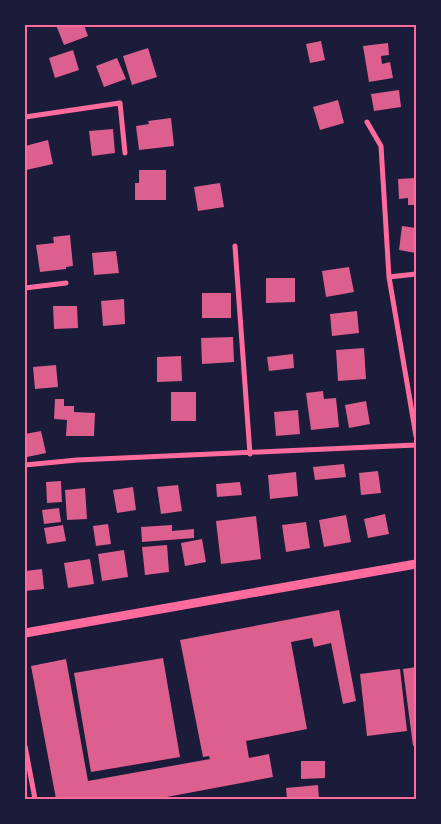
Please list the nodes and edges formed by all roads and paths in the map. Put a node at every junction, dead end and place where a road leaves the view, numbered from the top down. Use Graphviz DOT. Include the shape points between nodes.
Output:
graph roads {
  1 [pos="25,117"];
  2 [pos="367,122"];
  3 [pos="125,153"];
  4 [pos="235,246"];
  5 [pos="416,274"];
  6 [pos="389,277"];
  7 [pos="66,284"];
  8 [pos="25,288"];
  9 [pos="416,436"];
  10 [pos="416,446"];
  11 [pos="250,454"];
  12 [pos="25,465"];
  13 [pos="416,564"];
  14 [pos="25,633"];
  15 [pos="25,746"];
  16 [pos="35,799"];
  1 -- 3 [label="street" via="120,103"];
  2 -- 6 [label="street" via="380,146"];
  4 -- 11 [label="street"];
  5 -- 6 [label="street"];
  6 -- 9 [label="street"];
  7 -- 8 [label="street"];
  10 -- 11 [label="street"];
  11 -- 12 [label="street"];
  13 -- 14 [label="street"];
  15 -- 16 [label="street"];
}
